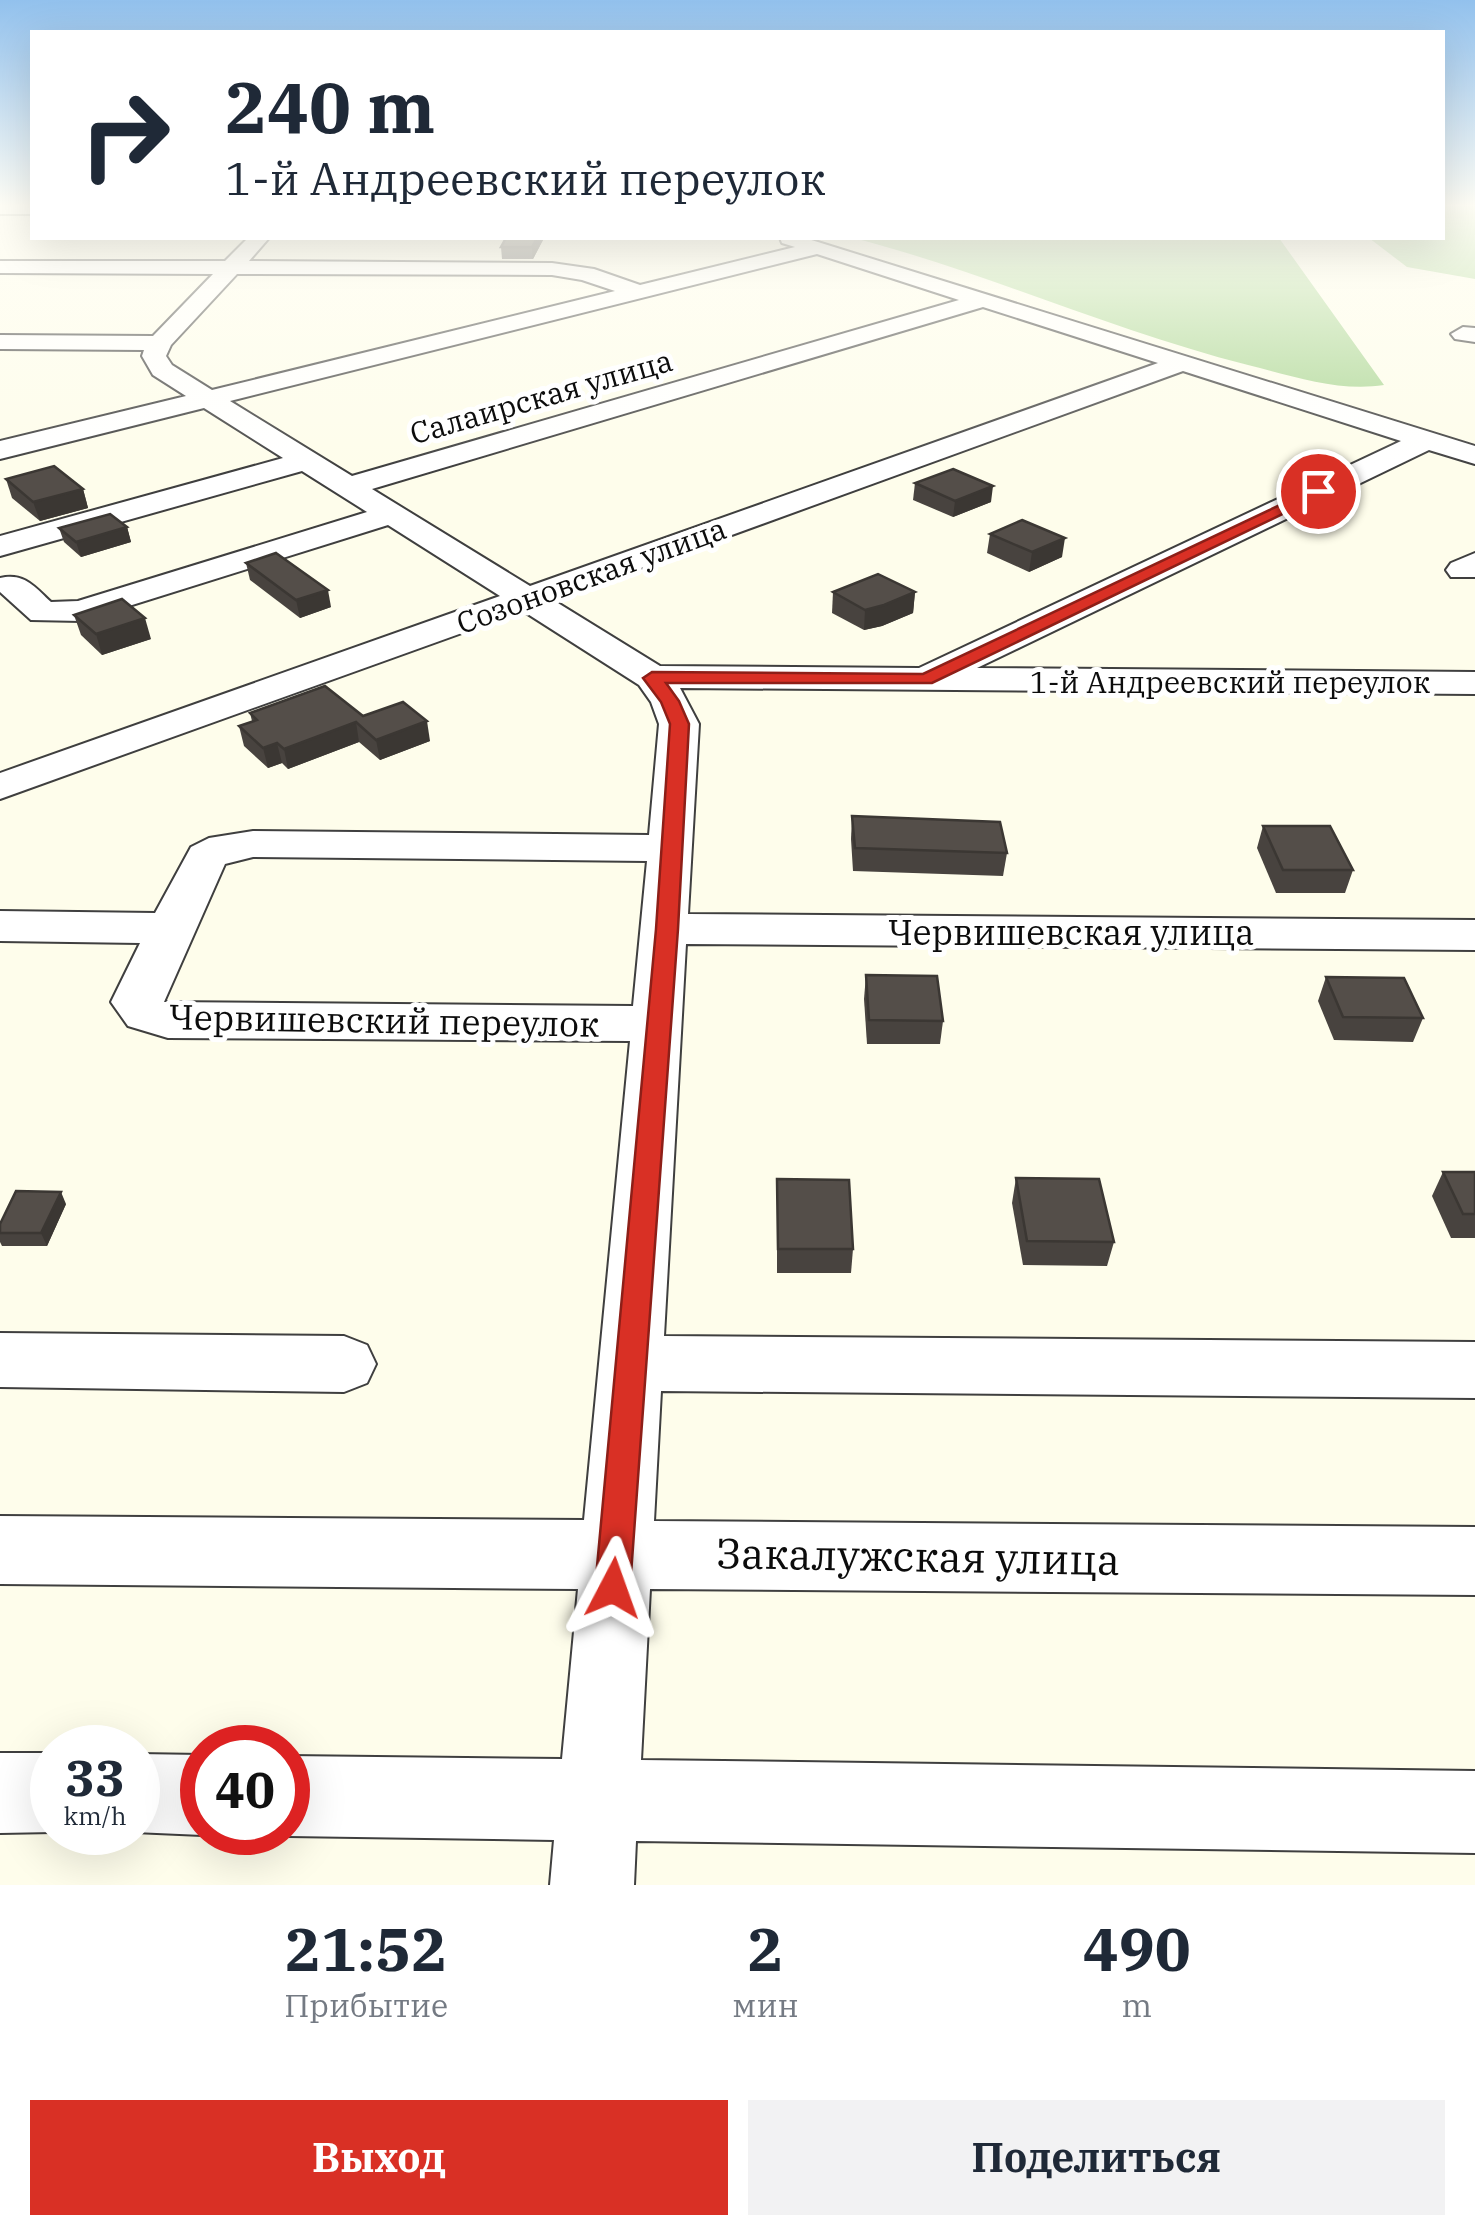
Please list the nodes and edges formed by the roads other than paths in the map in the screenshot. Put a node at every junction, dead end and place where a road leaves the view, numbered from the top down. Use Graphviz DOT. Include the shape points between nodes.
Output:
graph roads {
  1 [pos="208,292"];
  2 [pos="638,292"];
  3 [pos="958,292"];
  4 [pos="984,300"];
  5 [pos="0,342"];
  6 [pos="160,343"];
  7 [pos="1182,363"];
  8 [pos="205,399"];
  9 [pos="1426,440"];
  10 [pos="0,450"];
  11 [pos="1475,455"];
  12 [pos="304,461"];
  13 [pos="346,486"];
  14 [pos="391,514"];
  15 [pos="0,546"];
  16 [pos="4,582"];
  17 [pos="526,598"];
  18 [pos="652,678"];
  19 [pos="926,679"];
  20 [pos="1475,682"];
  21 [pos="0,788"];
  22 [pos="672,848"];
  23 [pos="0,926"];
  24 [pos="170,928"];
  25 [pos="667,929"];
  26 [pos="1475,934"];
  27 [pos="660,1024"];
  28 [pos="0,1360"];
  29 [pos="631,1363"];
  30 [pos="344,1364"];
  31 [pos="1475,1370"];
  32 [pos="0,1550"];
  33 [pos="616,1553"];
  34 [pos="1475,1560"];
  35 [pos="0,1793"];
  36 [pos="30,1794"];
  37 [pos="310,1796"];
  38 [pos="598,1800"];
  39 [pos="1475,1812"];
  40 [pos="592,1885"];
  1 -- 6 [label="street"];
  2 -- 8 [label="street"];
  3 -- 4 [label="street"];
  4 -- 7 [label="street"];
  4 -- 13 [label="street, Салаирская улица"];
  5 -- 6 [label="street"];
  6 -- 8 [label="street" via="154,356 162,370"];
  7 -- 9 [label="street"];
  7 -- 17 [label="street, Созоновская улица"];
  8 -- 10 [label="street"];
  8 -- 12 [label="street"];
  9 -- 11 [label="street"];
  9 -- 19 [label="street, 1-й Андреевский переулок"];
  12 -- 13 [label="street"];
  12 -- 15 [label="street"];
  13 -- 14 [label="street"];
  14 -- 16 [label="street" via="81,610 44,612"];
  14 -- 17 [label="street"];
  17 -- 18 [label="street"];
  17 -- 21 [label="street, Созоновская улица"];
  18 -- 19 [label="street, 1-й Андреевский переулок"];
  18 -- 22 [label="street" via="680,724"];
  19 -- 20 [label="street, 1-й Андреевский переулок"];
  22 -- 24 [label="street, Червишевский переулок" via="224,847 207,856"];
  22 -- 25 [label="street"];
  23 -- 24 [label="street"];
  24 -- 27 [label="street, Червишевский переулок" via="136,1002 146,1014 168,1020"];
  25 -- 26 [label="street, Червишевская улица"];
  25 -- 27 [label="street"];
  27 -- 29 [label="street"];
  28 -- 30 [label="street"];
  29 -- 31 [label="street"];
  29 -- 33 [label="street"];
  32 -- 33 [label="street, Закалужская улица"];
  33 -- 34 [label="street, Закалужская улица"];
  33 -- 38 [label="street"];
  35 -- 36 [label="street"];
  37 -- 38 [label="street"];
  38 -- 39 [label="street"];
  38 -- 40 [label="street"];
}
